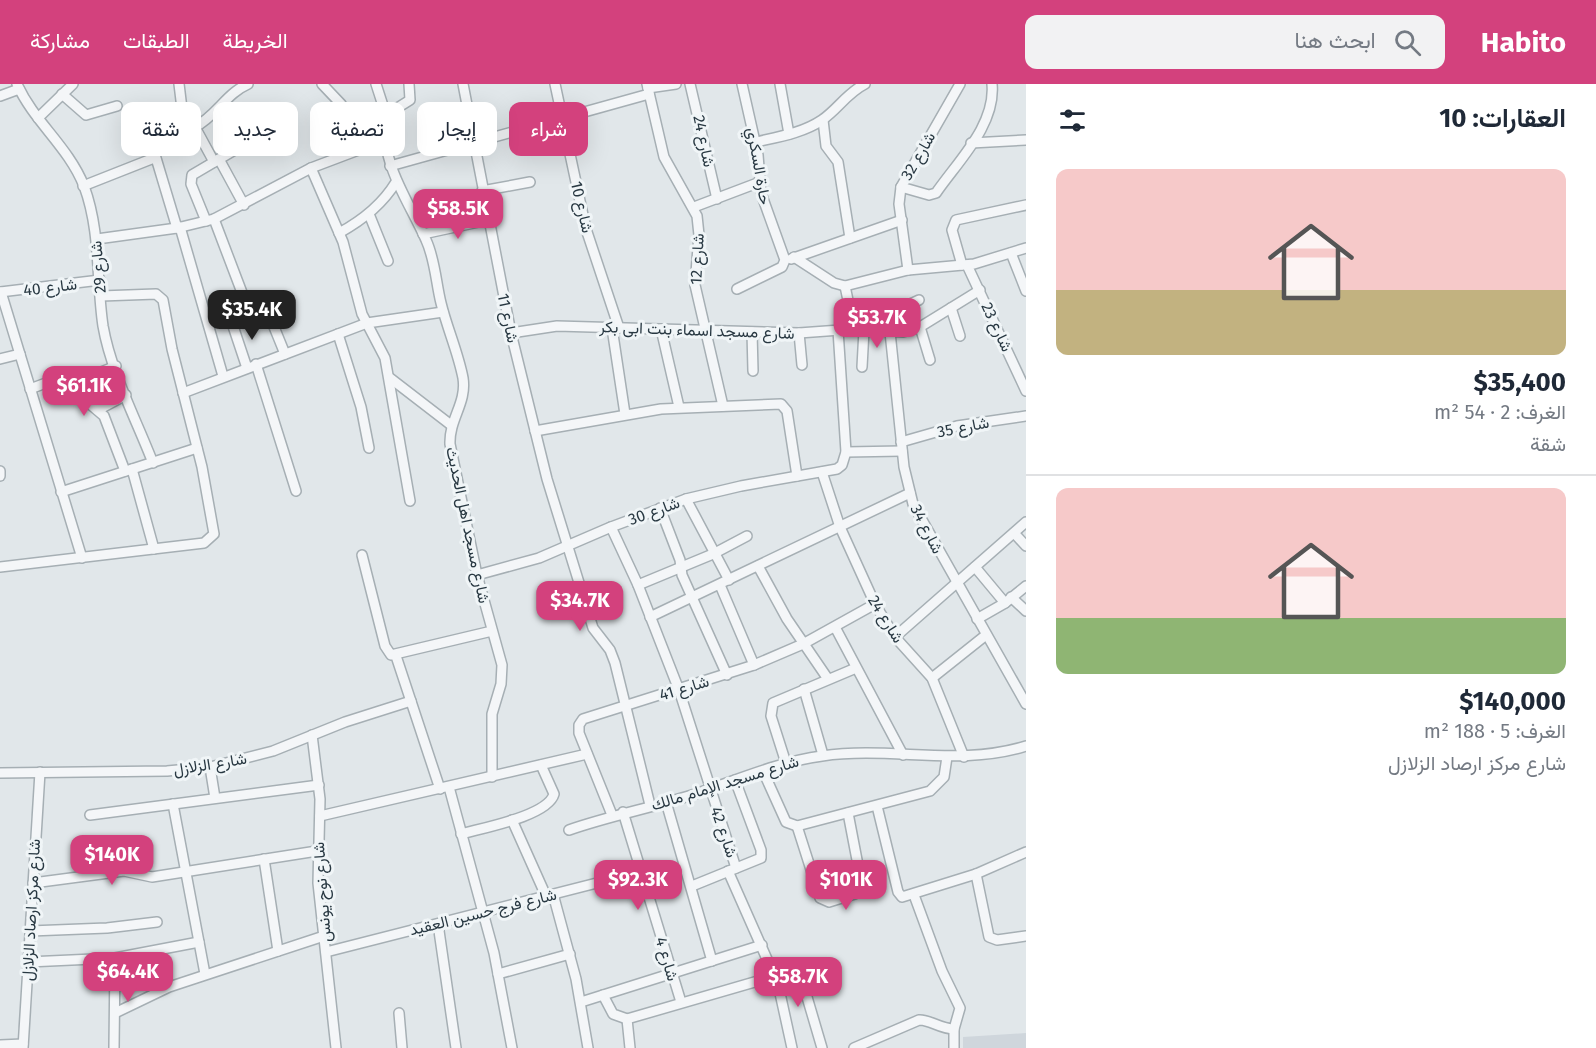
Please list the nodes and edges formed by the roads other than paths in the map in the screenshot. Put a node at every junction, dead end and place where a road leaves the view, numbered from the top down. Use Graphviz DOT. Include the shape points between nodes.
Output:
graph roads {
  1 [pos="73,84"];
  2 [pos="179,84"];
  3 [pos="322,84"];
  4 [pos="376,84"];
  5 [pos="409,84"];
  6 [pos="463,84"];
  7 [pos="555,84"];
  8 [pos="676,84"];
  9 [pos="690,84"];
  10 [pos="742,84"];
  11 [pos="780,84"];
  12 [pos="865,84"];
  13 [pos="960,84"];
  14 [pos="992,84"];
  15 [pos="242,85"];
  16 [pos="18,87"];
  17 [pos="648,89"];
  18 [pos="62,94"];
  19 [pos="0,96"];
  20 [pos="181,102"];
  21 [pos="226,102"];
  22 [pos="339,102"];
  23 [pos="382,102"];
  24 [pos="466,102"];
  25 [pos="559,102"];
  26 [pos="405,103"];
  27 [pos="117,106"];
  28 [pos="588,109"];
  29 [pos="213,113"];
  30 [pos="38,118"];
  31 [pos="823,120"];
  32 [pos="201,122"];
  33 [pos="789,134"];
  34 [pos="201,136"];
  35 [pos="1026,140"];
  36 [pos="756,142"];
  37 [pos="971,143"];
  38 [pos="224,156"];
  39 [pos="342,156"];
  40 [pos="388,156"];
  41 [pos="427,156"];
  42 [pos="476,156"];
  43 [pos="571,156"];
  44 [pos="154,158"];
  45 [pos="217,160"];
  46 [pos="390,166"];
  47 [pos="311,168"];
  48 [pos="396,182"];
  49 [pos="530,182"];
  50 [pos="760,182"];
  51 [pos="83,186"];
  52 [pos="901,187"];
  53 [pos="482,191"];
  54 [pos="717,199"];
  55 [pos="244,205"];
  56 [pos="1026,205"];
  57 [pos="694,207"];
  58 [pos="369,214"];
  59 [pos="210,220"];
  60 [pos="488,220"];
  61 [pos="902,220"];
  62 [pos="178,227"];
  63 [pos="339,233"];
  64 [pos="423,234"];
  65 [pos="850,238"];
  66 [pos="97,239"];
  67 [pos="1026,248"];
  68 [pos="1011,253"];
  69 [pos="790,259"];
  70 [pos="388,261"];
  71 [pos="965,265"];
  72 [pos="908,270"];
  73 [pos="100,280"];
  74 [pos="846,286"];
  75 [pos="737,289"];
  76 [pos="980,290"];
  77 [pos="1026,291"];
  78 [pos="0,292"];
  79 [pos="101,296"];
  80 [pos="919,300"];
  81 [pos="951,308"];
  82 [pos="249,311"];
  83 [pos="443,312"];
  84 [pos="367,323"];
  85 [pos="920,327"];
  86 [pos="615,328"];
  87 [pos="660,329"];
  88 [pos="859,329"];
  89 [pos="837,330"];
  90 [pos="706,331"];
  91 [pos="752,332"];
  92 [pos="511,333"];
  93 [pos="800,333"];
  94 [pos="892,333"];
  95 [pos="338,334"];
  96 [pos="960,336"];
  97 [pos="20,354"];
  98 [pos="285,354"];
  99 [pos="0,359"];
  100 [pos="930,360"];
  101 [pos="802,365"];
  102 [pos="116,366"];
  103 [pos="251,366"];
  104 [pos="862,367"];
  105 [pos="753,371"];
  106 [pos="1022,371"];
  107 [pos="223,376"];
  108 [pos="390,378"];
  109 [pos="79,381"];
  110 [pos="30,389"];
  111 [pos="1026,391"];
  112 [pos="183,393"];
  113 [pos="126,395"];
  114 [pos="723,406"];
  115 [pos="679,408"];
  116 [pos="98,410"];
  117 [pos="625,414"];
  118 [pos="1026,416"];
  119 [pos="451,425"];
  120 [pos="535,431"];
  121 [pos="902,446"];
  122 [pos="197,448"];
  123 [pos="369,448"];
  124 [pos="846,452"];
  125 [pos="153,462"];
  126 [pos="129,470"];
  127 [pos="0,471"];
  128 [pos="822,472"];
  129 [pos="0,476"];
  130 [pos="796,476"];
  131 [pos="296,491"];
  132 [pos="62,492"];
  133 [pos="909,493"];
  134 [pos="686,499"];
  135 [pos="410,501"];
  136 [pos="660,508"];
  137 [pos="1026,522"];
  138 [pos="611,527"];
  139 [pos="840,527"];
  140 [pos="1014,533"];
  141 [pos="747,536"];
  142 [pos="1026,546"];
  143 [pos="567,548"];
  144 [pos="154,549"];
  145 [pos="713,554"];
  146 [pos="362,555"];
  147 [pos="82,558"];
  148 [pos="758,566"];
  149 [pos="0,567"];
  150 [pos="975,567"];
  151 [pos="681,568"];
  152 [pos="477,575"];
  153 [pos="724,582"];
  154 [pos="957,584"];
  155 [pos="638,585"];
  156 [pos="1026,586"];
  157 [pos="692,598"];
  158 [pos="1008,600"];
  159 [pos="874,604"];
  160 [pos="1026,611"];
  161 [pos="650,617"];
  162 [pos="977,619"];
  163 [pos="835,627"];
  164 [pos="492,631"];
  165 [pos="986,635"];
  166 [pos="895,636"];
  167 [pos="803,644"];
  168 [pos="396,656"];
  169 [pos="754,665"];
  170 [pos="856,668"];
  171 [pos="727,675"];
  172 [pos="932,678"];
  173 [pos="828,680"];
  174 [pos="804,689"];
  175 [pos="679,690"];
  176 [pos="411,701"];
  177 [pos="1026,704"];
  178 [pos="624,706"];
  179 [pos="312,735"];
  180 [pos="1026,746"];
  181 [pos="587,754"];
  182 [pos="823,755"];
  183 [pos="903,755"];
  184 [pos="947,757"];
  185 [pos="964,757"];
  186 [pos="786,762"];
  187 [pos="541,765"];
  188 [pos="210,767"];
  189 [pos="763,771"];
  190 [pos="39,772"];
  191 [pos="0,773"];
  192 [pos="492,777"];
  193 [pos="735,780"];
  194 [pos="319,785"];
  195 [pos="444,788"];
  196 [pos="709,789"];
  197 [pos="215,798"];
  198 [pos="666,802"];
  199 [pos="173,804"];
  200 [pos="650,806"];
  201 [pos="877,806"];
  202 [pos="624,812"];
  203 [pos="848,813"];
  204 [pos="90,815"];
  205 [pos="612,815"];
  206 [pos="320,816"];
  207 [pos="512,820"];
  208 [pos="797,826"];
  209 [pos="569,830"];
  210 [pos="461,834"];
  211 [pos="317,851"];
  212 [pos="1026,852"];
  213 [pos="264,859"];
  214 [pos="732,869"];
  215 [pos="185,871"];
  216 [pos="640,872"];
  217 [pos="976,874"];
  218 [pos="33,884"];
  219 [pos="692,886"];
  220 [pos="549,895"];
  221 [pos="914,895"];
  222 [pos="482,912"];
  223 [pos="157,922"];
  224 [pos="438,924"];
  225 [pos="30,931"];
  226 [pos="324,936"];
  227 [pos="1026,936"];
  228 [pos="199,942"];
  229 [pos="762,945"];
  230 [pos="278,951"];
  231 [pos="326,952"];
  232 [pos="570,954"];
  233 [pos="115,958"];
  234 [pos="712,961"];
  235 [pos="28,962"];
  236 [pos="205,974"];
  237 [pos="498,974"];
  238 [pos="672,974"];
  239 [pos="777,980"];
  240 [pos="603,995"];
  241 [pos="581,1002"];
  242 [pos="681,1002"];
  243 [pos="115,1012"];
  244 [pos="399,1013"];
  245 [pos="627,1018"];
  246 [pos="954,1029"];
  247 [pos="0,1045"];
  248 [pos="23,1046"];
  249 [pos="859,1047"];
  250 [pos="114,1048"];
  251 [pos="336,1048"];
  252 [pos="402,1048"];
  253 [pos="456,1048"];
  254 [pos="512,1048"];
  255 [pos="588,1048"];
  256 [pos="630,1048"];
  257 [pos="792,1048"];
  258 [pos="822,1048"];
  259 [pos="954,1048"];
  1 -- 18 [label="street"];
  2 -- 20 [label="street"];
  3 -- 22 [label="street"];
  4 -- 23 [label="street"];
  5 -- 26 [label="street" via="410,100"];
  6 -- 24 [label="street, شارع 11"];
  7 -- 25 [label="street, شارع 10"];
  8 -- 17 [label="street"];
  9 -- 54 [label="street, شارع 24"];
  10 -- 36 [label="street, حارة السكري"];
  11 -- 33 [label="street"];
  12 -- 31 [label="street"];
  13 -- 52 [label="street, شارع 32"];
  14 -- 37 [label="street" via="990,111"];
  15 -- 21 [label="street"];
  16 -- 19 [label="street"];
  16 -- 30 [label="street, شارع 29"];
  17 -- 28 [label="street"];
  17 -- 57 [label="street, شارع 12" via="664,157"];
  18 -- 27 [label="street" via="86,115"];
  18 -- 30 [label="street"];
  29 -- 32 [label="street"];
  30 -- 51 [label="street, شارع 29" via="68,155"];
  31 -- 33 [label="street"];
  31 -- 65 [label="street" via="826,146 838,162"];
  33 -- 36 [label="street"];
  34 -- 45 [label="street"];
  35 -- 37 [label="street"];
  36 -- 50 [label="street, حارة السكري"];
  37 -- 52 [label="street" via="934,195"];
  38 -- 45 [label="street"];
  39 -- 47 [label="street"];
  40 -- 46 [label="street, شارع مسجد اهل الحديث"];
  41 -- 46 [label="street"];
  42 -- 53 [label="street, شارع 11"];
  43 -- 86 [label="street, شارع 10" via="586,229"];
  44 -- 51 [label="street"];
  44 -- 62 [label="street"];
  45 -- 55 [label="street"];
  45 -- 59 [label="street" via="196,171 191,179"];
  46 -- 48 [label="street, شارع مسجد اهل الحديث"];
  47 -- 55 [label="street"];
  47 -- 63 [label="street"];
  48 -- 58 [label="street"];
  48 -- 64 [label="street, شارع مسجد اهل الحديث"];
  49 -- 53 [label="street"];
  50 -- 54 [label="street"];
  50 -- 69 [label="street, حارة السكري" via="764,204"];
  51 -- 66 [label="street, شارع 29"];
  52 -- 61 [label="street, شارع 32"];
  53 -- 60 [label="street, شارع 11"];
  54 -- 57 [label="street"];
  55 -- 59 [label="street"];
  56 -- 71 [label="street, شارع 23" via="956,220 952,230"];
  57 -- 90 [label="street, شارع 12" via="699,226 695,285"];
  58 -- 63 [label="street"];
  58 -- 70 [label="street"];
  59 -- 62 [label="street"];
  59 -- 82 [label="street"];
  60 -- 64 [label="street"];
  60 -- 92 [label="street, شارع 11"];
  61 -- 65 [label="street"];
  61 -- 72 [label="street, شارع 32"];
  62 -- 66 [label="street"];
  62 -- 107 [label="street"];
  63 -- 84 [label="street"];
  64 -- 83 [label="street, شارع مسجد اهل الحديث"];
  65 -- 69 [label="street"];
  66 -- 73 [label="street, شارع 29"];
  67 -- 68 [label="street"];
  68 -- 71 [label="street"];
  68 -- 77 [label="street"];
  69 -- 74 [label="street"];
  69 -- 75 [label="street" via="782,267"];
  71 -- 72 [label="street"];
  71 -- 76 [label="street, شارع 23"];
  72 -- 74 [label="street"];
  73 -- 78 [label="street, شارع 40"];
  73 -- 79 [label="street, شارع 29"];
  74 -- 88 [label="street"];
  76 -- 81 [label="street, شارع مسجد اسماء بنت ابى بكر"];
  76 -- 106 [label="street, شارع 23"];
  78 -- 97 [label="street"];
  79 -- 102 [label="street, شارع 29" via="104,326"];
  79 -- 112 [label="street" via="162,297"];
  80 -- 94 [label="street" via="893,312"];
  81 -- 85 [label="street, شارع مسجد اسماء بنت ابى بكر"];
  81 -- 96 [label="street"];
  82 -- 98 [label="street" via="268,312"];
  82 -- 103 [label="street" via="235,316 232,323"];
  83 -- 84 [label="street"];
  83 -- 119 [label="street, شارع مسجد اهل الحديث" via="464,391"];
  84 -- 95 [label="street"];
  84 -- 108 [label="street" via="382,348"];
  85 -- 94 [label="street, شارع مسجد اسماء بنت ابى بكر"];
  85 -- 100 [label="street"];
  86 -- 87 [label="street, شارع مسجد اسماء بنت ابى بكر"];
  86 -- 92 [label="street, شارع مسجد اسماء بنت ابى بكر" via="542,326"];
  86 -- 117 [label="street, شارع 10"];
  87 -- 90 [label="street, شارع مسجد اسماء بنت ابى بكر"];
  87 -- 115 [label="street"];
  88 -- 89 [label="street, شارع مسجد اسماء بنت ابى بكر"];
  88 -- 94 [label="street, شارع مسجد اسماء بنت ابى بكر"];
  88 -- 104 [label="street"];
  89 -- 93 [label="street, شارع مسجد اسماء بنت ابى بكر"];
  89 -- 124 [label="street"];
  90 -- 91 [label="street, شارع مسجد اسماء بنت ابى بكر"];
  90 -- 114 [label="street, شارع 12"];
  91 -- 93 [label="street, شارع مسجد اسماء بنت ابى بكر"];
  91 -- 105 [label="street"];
  92 -- 120 [label="street, شارع 11"];
  93 -- 101 [label="street"];
  94 -- 121 [label="street, شارع 34"];
  95 -- 98 [label="street"];
  95 -- 123 [label="street"];
  97 -- 99 [label="street"];
  97 -- 110 [label="street"];
  98 -- 103 [label="street"];
  102 -- 109 [label="street"];
  102 -- 113 [label="street, شارع 29"];
  103 -- 107 [label="street"];
  103 -- 131 [label="street"];
  106 -- 111 [label="street, شارع 23"];
  107 -- 112 [label="street"];
  108 -- 119 [label="street"];
  108 -- 135 [label="street"];
  109 -- 110 [label="street" via="71,374"];
  109 -- 116 [label="street" via="91,405"];
  110 -- 132 [label="street"];
  112 -- 122 [label="street"];
  113 -- 116 [label="street"];
  113 -- 125 [label="street, شارع 29"];
  114 -- 115 [label="street"];
  114 -- 130 [label="street" via="784,405"];
  115 -- 117 [label="street"];
  116 -- 126 [label="street"];
  117 -- 120 [label="street"];
  118 -- 121 [label="street, شارع 35" via="957,426"];
  119 -- 152 [label="street, شارع مسجد اهل الحديث" via="450,444"];
  120 -- 143 [label="street, شارع 11"];
  121 -- 124 [label="street, شارع 35"];
  121 -- 133 [label="street, شارع 34"];
  122 -- 125 [label="street"];
  122 -- 144 [label="street" via="213,537 204,543"];
  124 -- 128 [label="street, شارع 30" via="842,465"];
  125 -- 126 [label="street"];
  126 -- 132 [label="street"];
  126 -- 144 [label="street"];
  127 -- 129 [label="street"];
  128 -- 130 [label="street, شارع 30"];
  128 -- 139 [label="street, شارع 24"];
  130 -- 134 [label="street, شارع 30"];
  132 -- 147 [label="street"];
  133 -- 139 [label="street"];
  133 -- 154 [label="street, شارع 34" via="918,517"];
  134 -- 136 [label="street, شارع 30"];
  134 -- 145 [label="street"];
  136 -- 138 [label="street, شارع 30"];
  136 -- 151 [label="street"];
  137 -- 140 [label="street"];
  138 -- 143 [label="street, شارع 30"];
  138 -- 155 [label="street, شارع 42"];
  139 -- 148 [label="street"];
  139 -- 159 [label="street, شارع 24"];
  140 -- 142 [label="street"];
  140 -- 150 [label="street"];
  141 -- 145 [label="street"];
  143 -- 152 [label="street, شارع 30"];
  143 -- 178 [label="street, شارع 11" via="593,628 612,656"];
  144 -- 147 [label="street"];
  145 -- 151 [label="street"];
  145 -- 153 [label="street"];
  146 -- 168 [label="street" via="387,652"];
  147 -- 149 [label="street"];
  148 -- 153 [label="street"];
  148 -- 167 [label="street"];
  150 -- 154 [label="street"];
  150 -- 158 [label="street"];
  151 -- 155 [label="street"];
  151 -- 157 [label="street"];
  152 -- 164 [label="street, شارع مسجد اهل الحديث"];
  153 -- 157 [label="street"];
  153 -- 169 [label="street"];
  154 -- 162 [label="street, شارع 34"];
  154 -- 166 [label="street"];
  155 -- 161 [label="street, شارع 42"];
  156 -- 158 [label="street"];
  157 -- 161 [label="street"];
  157 -- 171 [label="street"];
  158 -- 160 [label="street"];
  158 -- 162 [label="street"];
  159 -- 163 [label="street, شارع 41"];
  159 -- 166 [label="street, شارع 24"];
  161 -- 175 [label="street, شارع 42"];
  162 -- 165 [label="street, شارع 34"];
  163 -- 167 [label="street, شارع 41"];
  163 -- 170 [label="street"];
  164 -- 168 [label="street"];
  164 -- 192 [label="street, شارع مسجد اهل الحديث" via="502,675 492,714"];
  165 -- 172 [label="street"];
  165 -- 177 [label="street, شارع 34"];
  166 -- 172 [label="street, شارع 24"];
  167 -- 169 [label="street, شارع 41"];
  167 -- 173 [label="street"];
  168 -- 176 [label="street"];
  169 -- 171 [label="street, شارع 41"];
  170 -- 173 [label="street"];
  170 -- 183 [label="street"];
  171 -- 175 [label="street, شارع 41"];
  172 -- 185 [label="street, شارع 24"];
  173 -- 174 [label="street"];
  174 -- 182 [label="street"];
  174 -- 186 [label="street" via="777,700 771,707"];
  175 -- 178 [label="street, شارع 41"];
  175 -- 196 [label="street, شارع 42"];
  176 -- 179 [label="street, شارع الزلازل"];
  176 -- 195 [label="street"];
  178 -- 181 [label="street, شارع 41" via="580,721 579,733"];
  178 -- 200 [label="street, شارع 11"];
  179 -- 188 [label="street, شارع الزلازل" via="262,754"];
  179 -- 194 [label="street, شارع نوح يونس"];
  180 -- 185 [label="street, شارع مسجد الإمام مالك"];
  181 -- 187 [label="street"];
  181 -- 205 [label="street, شارع 41"];
  182 -- 183 [label="street, شارع مسجد الإمام مالك"];
  182 -- 186 [label="street, شارع مسجد الإمام مالك"];
  183 -- 184 [label="street, شارع مسجد الإمام مالك"];
  184 -- 185 [label="street, شارع مسجد الإمام مالك"];
  184 -- 201 [label="street" via="944,777 936,788"];
  186 -- 189 [label="street, شارع مسجد الإمام مالك"];
  187 -- 192 [label="street"];
  187 -- 207 [label="street" via="554,797 544,807"];
  188 -- 190 [label="street, شارع الزلازل"];
  188 -- 197 [label="street"];
  189 -- 193 [label="street, شارع مسجد الإمام مالك"];
  189 -- 208 [label="street" via="786,822"];
  190 -- 191 [label="street, شارع الزلازل"];
  190 -- 218 [label="street, شارع مركز ارصاد الزلازل"];
  192 -- 195 [label="street"];
  193 -- 196 [label="street, شارع مسجد الإمام مالك"];
  193 -- 214 [label="street" via="761,854 757,861"];
  194 -- 197 [label="street"];
  194 -- 206 [label="street, شارع نوح يونس"];
  195 -- 206 [label="street"];
  195 -- 210 [label="street"];
  196 -- 198 [label="street, شارع مسجد الإمام مالك"];
  196 -- 214 [label="street, شارع 42"];
  197 -- 199 [label="street"];
  198 -- 200 [label="street, شارع مسجد الإمام مالك"];
  198 -- 219 [label="street"];
  199 -- 204 [label="street"];
  199 -- 215 [label="street"];
  200 -- 202 [label="street, شارع مسجد الإمام مالك"];
  201 -- 203 [label="street"];
  201 -- 221 [label="street" via="898,892 902,897"];
  202 -- 205 [label="street, شارع مسجد الإمام مالك"];
  202 -- 216 [label="street, شارع 4"];
  203 -- 208 [label="street"];
  203 -- 208 [label="street" via="862,886 855,894 828,902 820,898"];
  205 -- 209 [label="street, شارع مسجد الإمام مالك"];
  206 -- 211 [label="street, شارع نوح يونس"];
  207 -- 210 [label="street"];
  207 -- 220 [label="street"];
  210 -- 222 [label="street"];
  211 -- 213 [label="street"];
  211 -- 226 [label="street, شارع نوح يونس"];
  212 -- 217 [label="street"];
  213 -- 215 [label="street"];
  213 -- 230 [label="street"];
  214 -- 219 [label="street"];
  214 -- 229 [label="street, شارع 42"];
  215 -- 218 [label="street" via="152,877 124,871"];
  215 -- 228 [label="street"];
  216 -- 220 [label="street, شارع فرج حسين العقيد"];
  216 -- 238 [label="street, شارع 4"];
  217 -- 221 [label="street"];
  217 -- 227 [label="street" via="989,937 997,940"];
  218 -- 225 [label="street, شارع مركز ارصاد الزلازل"];
  219 -- 234 [label="street"];
  220 -- 222 [label="street, شارع فرج حسين العقيد"];
  220 -- 232 [label="street"];
  221 -- 246 [label="street" via="960,1008"];
  222 -- 224 [label="street, شارع فرج حسين العقيد"];
  222 -- 237 [label="street"];
  223 -- 225 [label="street"];
  224 -- 231 [label="street, شارع فرج حسين العقيد"];
  224 -- 253 [label="street"];
  225 -- 235 [label="street, شارع مركز ارصاد الزلازل"];
  226 -- 230 [label="street"];
  226 -- 231 [label="street, شارع نوح يونس"];
  228 -- 233 [label="street"];
  228 -- 236 [label="street"];
  229 -- 234 [label="street"];
  229 -- 239 [label="street, شارع 42"];
  230 -- 236 [label="street"];
  231 -- 251 [label="street, شارع نوح يونس"];
  232 -- 237 [label="street"];
  232 -- 241 [label="street"];
  233 -- 235 [label="street"];
  233 -- 243 [label="street"];
  234 -- 238 [label="street"];
  235 -- 248 [label="street, شارع مركز ارصاد الزلازل"];
  236 -- 243 [label="street"];
  237 -- 254 [label="street"];
  238 -- 240 [label="street"];
  238 -- 242 [label="street, شارع 4"];
  239 -- 242 [label="street"];
  239 -- 257 [label="street, شارع 42"];
  239 -- 258 [label="street" via="802,980"];
  240 -- 241 [label="street"];
  240 -- 245 [label="street" via="613,1014"];
  241 -- 255 [label="street"];
  242 -- 245 [label="street"];
  243 -- 250 [label="street"];
  244 -- 252 [label="street"];
  245 -- 256 [label="street"];
  246 -- 249 [label="street" via="919,1020"];
  246 -- 259 [label="street"];
  247 -- 248 [label="street"];
}
